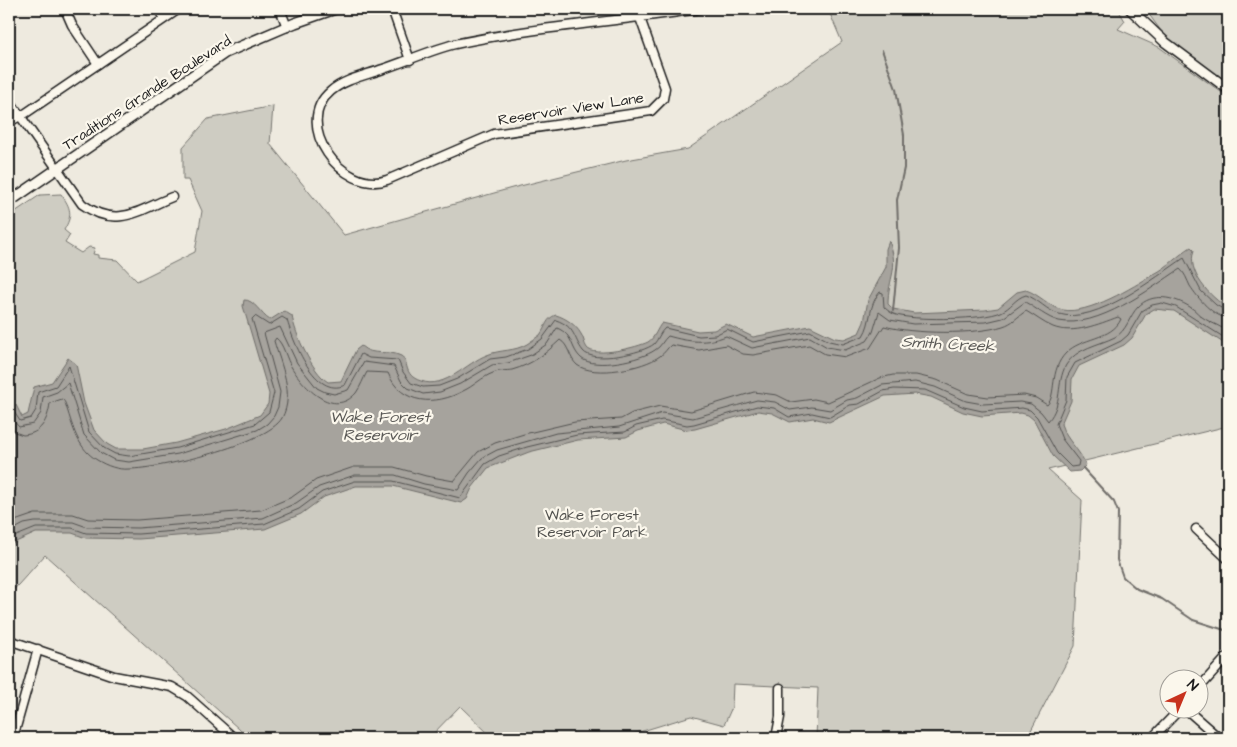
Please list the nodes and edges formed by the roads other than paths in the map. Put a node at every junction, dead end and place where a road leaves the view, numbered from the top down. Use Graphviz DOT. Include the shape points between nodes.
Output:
graph roads {
  1 [pos="65,9"];
  2 [pos="158,9"];
  3 [pos="179,9"];
  4 [pos="280,9"];
  5 [pos="335,9"];
  6 [pos="392,9"];
  7 [pos="699,9"];
  8 [pos="1130,9"];
  9 [pos="164,18"];
  10 [pos="640,18"];
  11 [pos="287,27"];
  12 [pos="410,60"];
  13 [pos="98,64"];
  14 [pos="1228,89"];
  15 [pos="9,100"];
  16 [pos="21,116"];
  17 [pos="9,122"];
  18 [pos="57,168"];
  19 [pos="172,197"];
  20 [pos="9,202"];
  21 [pos="1196,529"];
  22 [pos="1228,559"];
  23 [pos="9,640"];
  24 [pos="38,649"];
  25 [pos="1228,656"];
  26 [pos="1210,676"];
  27 [pos="780,688"];
  28 [pos="1169,720"];
  29 [pos="1198,720"];
  30 [pos="13,738"];
  31 [pos="234,738"];
  32 [pos="776,738"];
  33 [pos="1152,738"];
  34 [pos="1219,738"];
  1 -- 13 [label="street"];
  2 -- 9 [label="street"];
  3 -- 9 [label="street"];
  4 -- 11 [label="street"];
  5 -- 11 [label="main road, Traditions Grande Boulevard"];
  6 -- 12 [label="street"];
  7 -- 10 [label="street, Reservoir View Lane"];
  8 -- 14 [label="main road" via="1164,42"];
  9 -- 13 [label="street"];
  10 -- 12 [label="street, Reservoir View Lane" via="455,44"];
  10 -- 12 [label="street, Reservoir View Lane" via="665,88 663,100 651,111 503,132 381,182 356,179 341,168 320,139 316,120 319,106 335,88"];
  11 -- 18 [label="main road, Traditions Grande Boulevard" via="225,54"];
  13 -- 16 [label="street"];
  15 -- 16 [label="street"];
  16 -- 17 [label="street"];
  16 -- 18 [label="street"];
  18 -- 19 [label="street" via="82,204 105,216 117,218"];
  18 -- 20 [label="main road, Traditions Grande Boulevard"];
  21 -- 22 [label="street"];
  23 -- 24 [label="street"];
  24 -- 30 [label="street"];
  24 -- 31 [label="street" via="114,676 172,686"];
  25 -- 26 [label="street"];
  27 -- 32 [label="street"];
  28 -- 33 [label="street"];
  29 -- 34 [label="street"];
}
